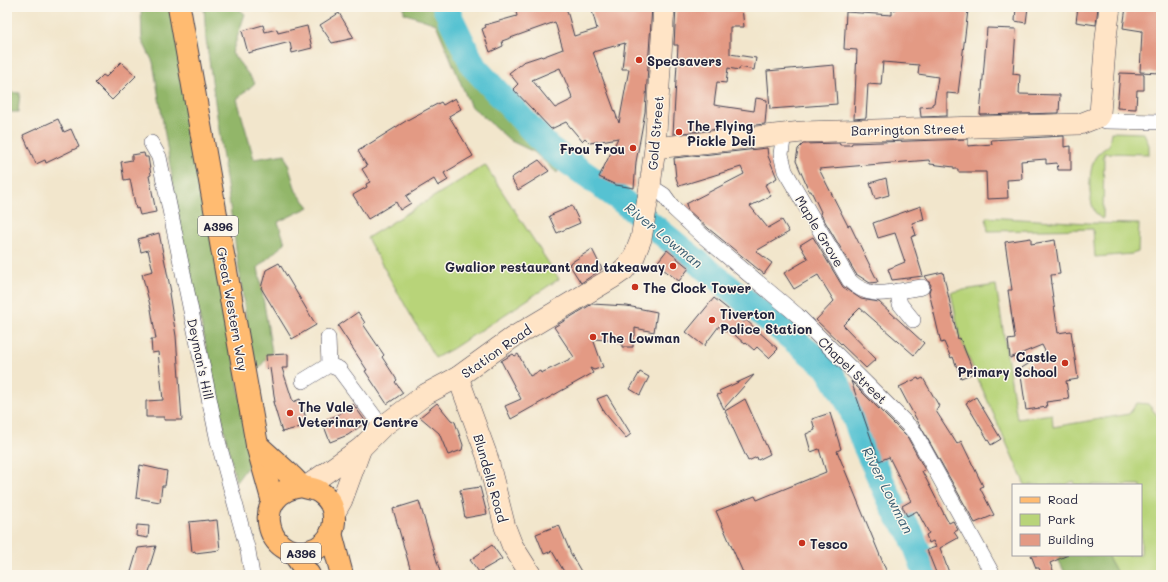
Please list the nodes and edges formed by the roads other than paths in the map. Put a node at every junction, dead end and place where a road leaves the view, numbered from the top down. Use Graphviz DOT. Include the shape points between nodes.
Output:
graph roads {
  1 [pos="179,7"];
  2 [pos="664,7"];
  3 [pos="1110,7"];
  4 [pos="1098,117"];
  5 [pos="1161,122"];
  6 [pos="784,133"];
  7 [pos="151,143"];
  8 [pos="655,148"];
  9 [pos="648,196"];
  10 [pos="638,248"];
  11 [pos="922,287"];
  12 [pos="897,291"];
  13 [pos="912,320"];
  14 [pos="328,338"];
  15 [pos="329,365"];
  16 [pos="458,377"];
  17 [pos="303,381"];
  18 [pos="382,427"];
  19 [pos="256,445"];
  20 [pos="361,448"];
  21 [pos="305,486"];
  22 [pos="272,502"];
  23 [pos="333,524"];
  24 [pos="292,551"];
  25 [pos="252,575"];
  26 [pos="309,575"];
  27 [pos="342,575"];
  28 [pos="531,575"];
  29 [pos="993,575"];
  1 -- 19 [label="main road, Great Western Way / A396"];
  2 -- 8 [label="street, Gold Street"];
  3 -- 4 [label="street" via="1102,102"];
  4 -- 5 [label="street" via="1106,121"];
  4 -- 6 [label="street, Barrington Street" via="1080,124"];
  6 -- 8 [label="street, Barrington Street"];
  6 -- 12 [label="street, Maple Grove" via="781,154 785,171 849,280 869,294"];
  7 -- 25 [label="street, Deyman's Hill" via="161,169 218,441 248,551"];
  8 -- 9 [label="street, Gold Street"];
  9 -- 10 [label="street, Gold Street"];
  9 -- 29 [label="street, Chapel Street" via="664,195 703,236 797,315 908,425 915,433"];
  10 -- 16 [label="street, Station Road" via="624,270 512,338"];
  11 -- 12 [label="street, Maple Grove"];
  12 -- 13 [label="street" via="900,304"];
  14 -- 15 [label="street"];
  15 -- 17 [label="street"];
  15 -- 18 [label="street" via="339,369"];
  16 -- 18 [label="street, Station Road" via="426,394"];
  16 -- 28 [label="street, Blundells Road" via="487,456 512,545"];
  18 -- 20 [label="street, Station Road"];
  19 -- 21 [label="main road, A396"];
  19 -- 22 [label="main road, A396"];
  20 -- 21 [label="street, Station Road"];
  20 -- 23 [label="street, Station Road"];
  21 -- 22 [label="main road" via="285,490"];
  21 -- 23 [label="main road, A396" via="315,489 328,499"];
  22 -- 24 [label="main road, A396" via="268,517 270,532 283,547"];
  23 -- 24 [label="main road, A396" via="319,547 301,553"];
  23 -- 27 [label="main road, A396"];
  24 -- 26 [label="main road, A396"];
}
